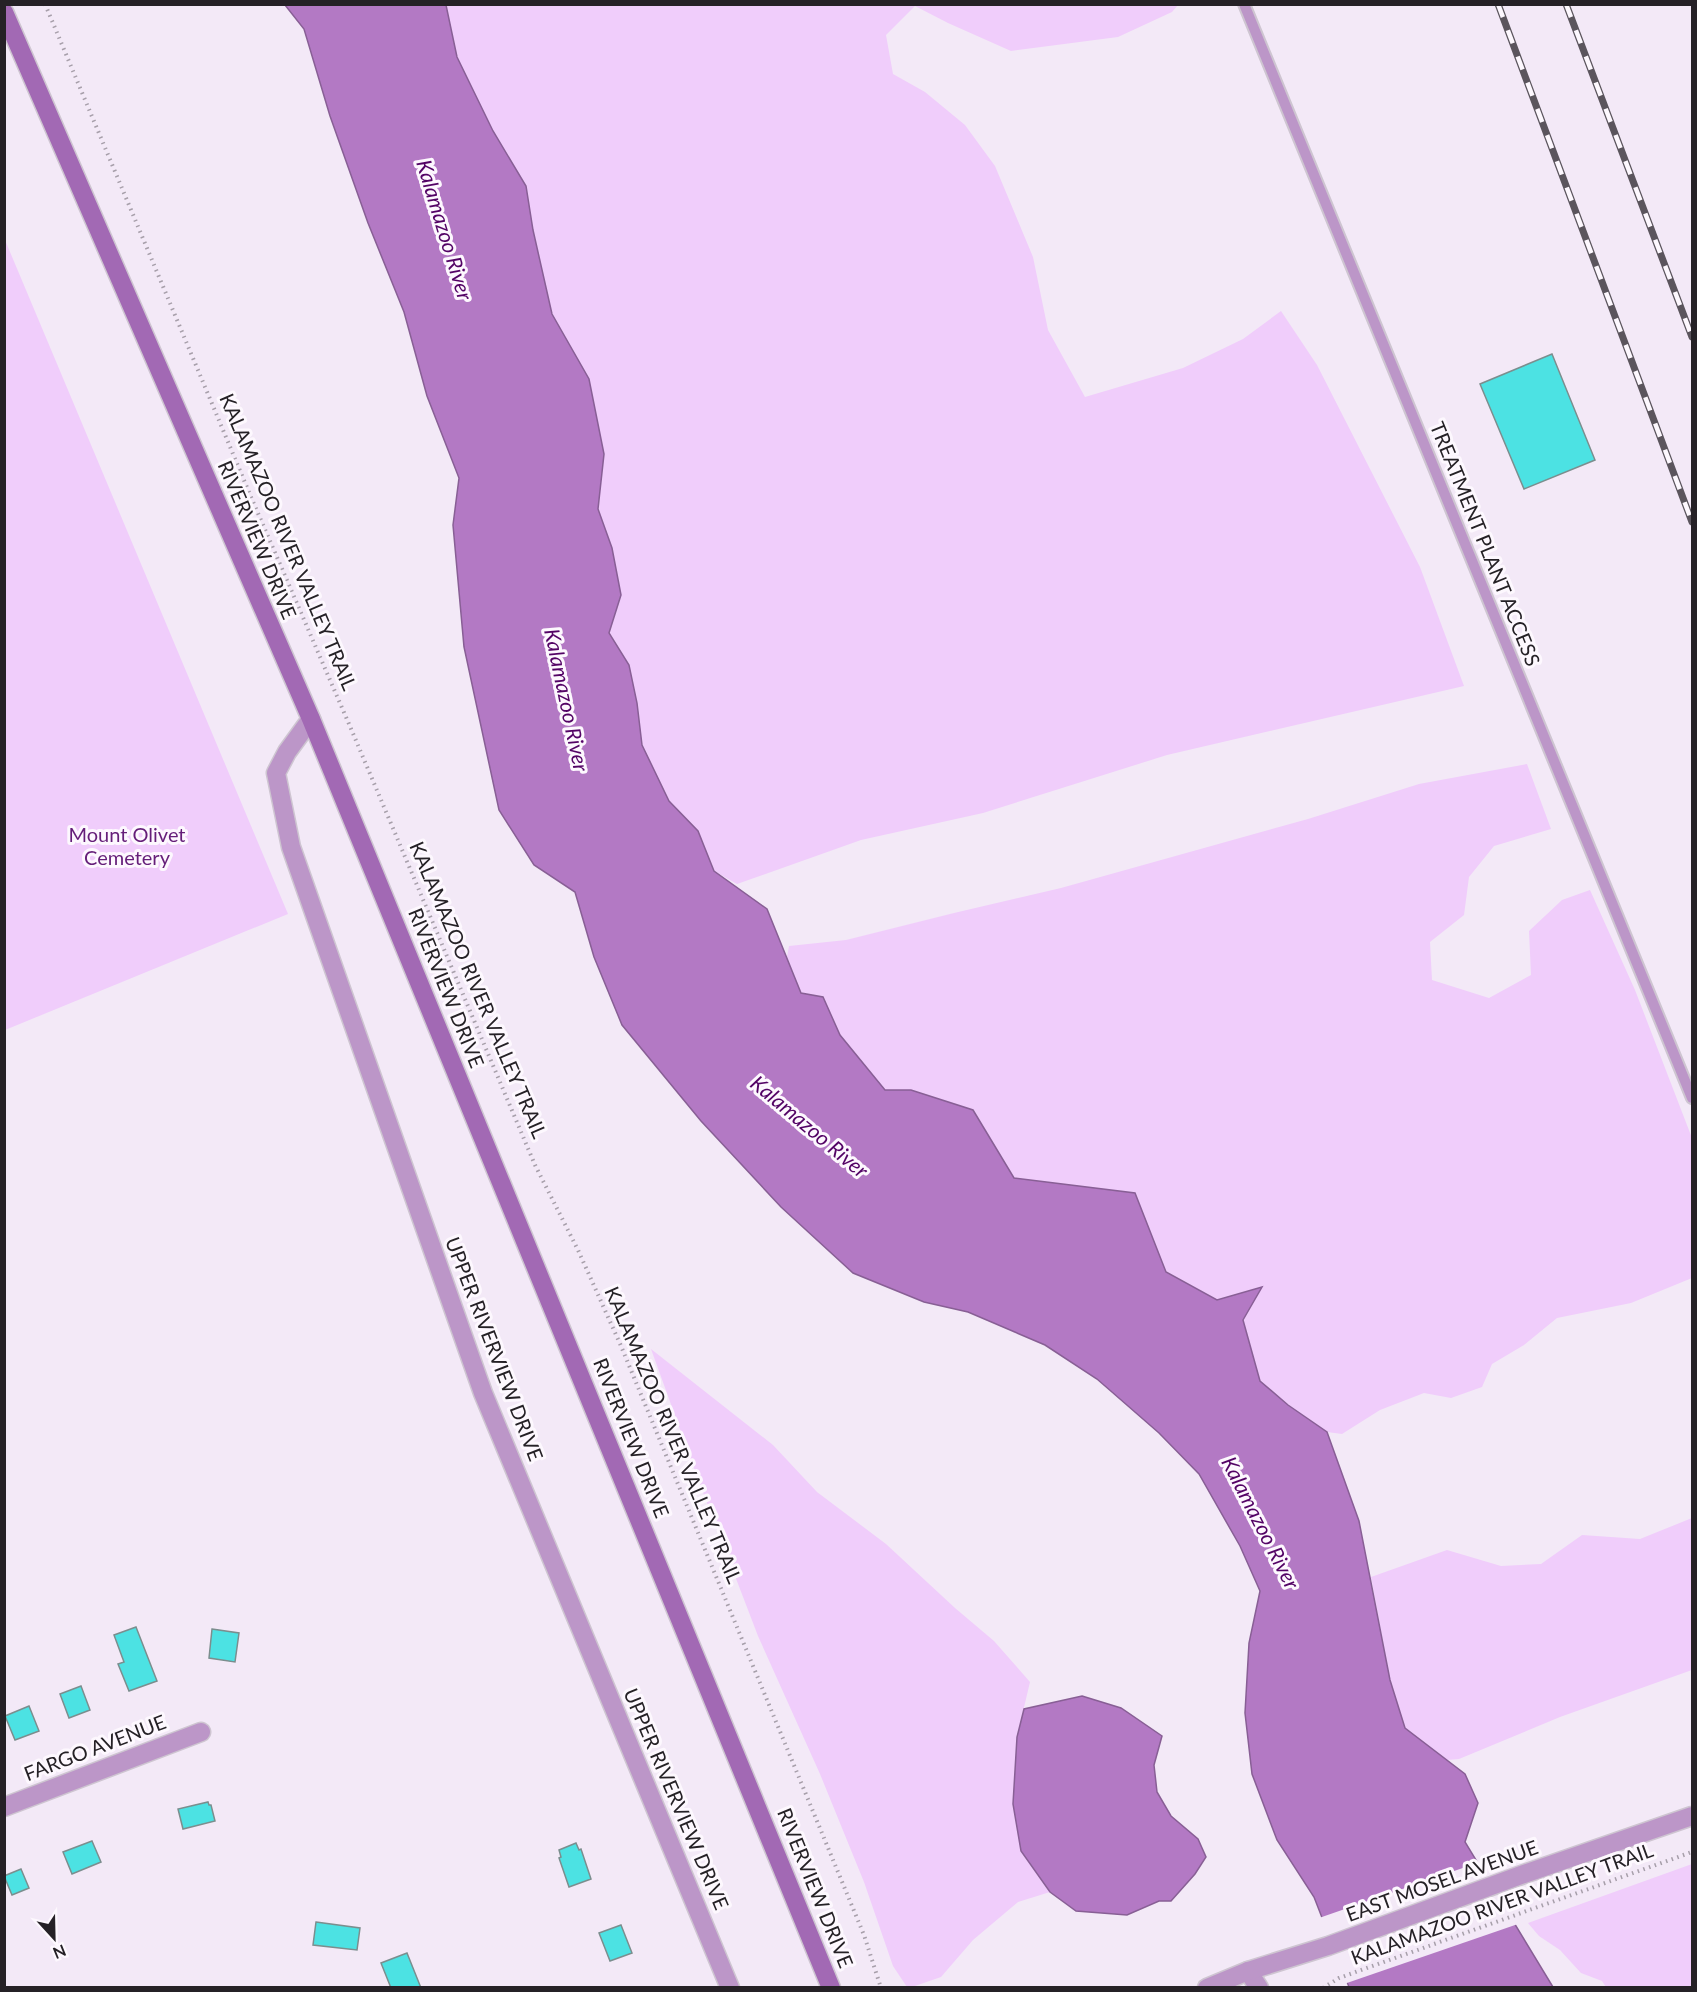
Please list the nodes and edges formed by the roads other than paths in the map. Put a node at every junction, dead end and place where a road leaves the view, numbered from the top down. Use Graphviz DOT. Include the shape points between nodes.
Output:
graph roads {
  1 [pos="1244,4"];
  2 [pos="4,12"];
  3 [pos="311,719"];
  4 [pos="1692,1098"];
  5 [pos="201,1731"];
  6 [pos="4,1807"];
  7 [pos="1692,1816"];
  8 [pos="1248,1971"];
  9 [pos="730,1988"];
  10 [pos="831,1988"];
  11 [pos="1208,1988"];
  12 [pos="1258,1988"];
  1 -- 4 [label="lane, TREATMENT PLANT ACCESS"];
  2 -- 3 [label="street, RIVERVIEW DRIVE"];
  3 -- 9 [label="street, UPPER RIVERVIEW DRIVE" via="276,772 291,848 483,1393"];
  3 -- 10 [label="street, RIVERVIEW DRIVE"];
  5 -- 6 [label="street, FARGO AVENUE"];
  7 -- 8 [label="street, EAST MOSEL AVENUE"];
  8 -- 11 [label="street, EAST MOSEL AVENUE"];
  8 -- 12 [label="street"];
}
